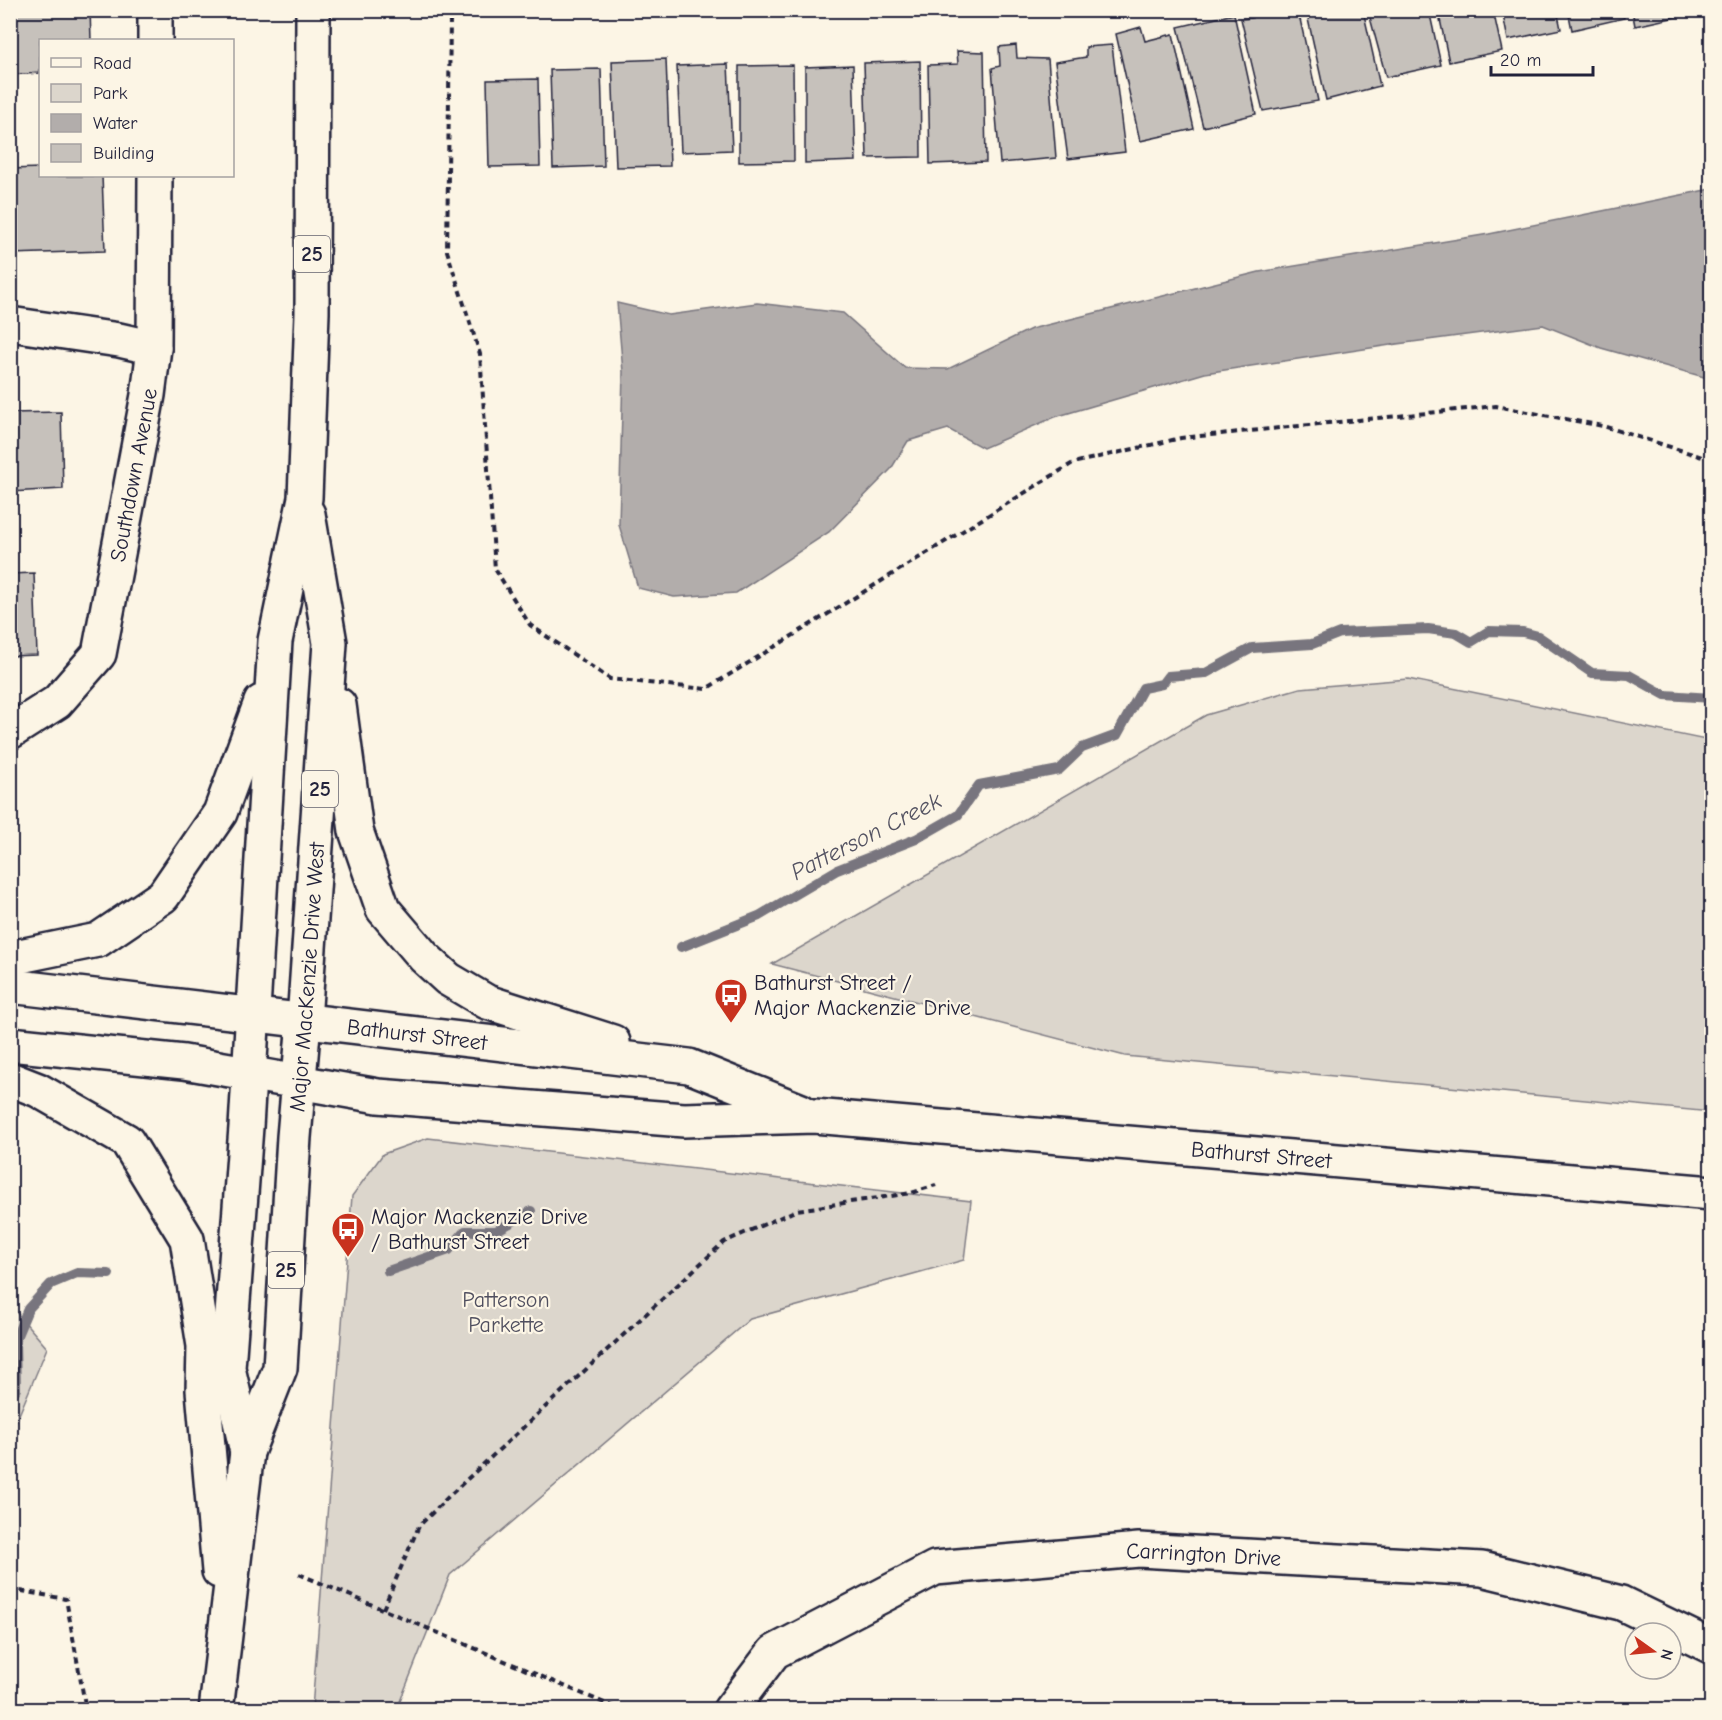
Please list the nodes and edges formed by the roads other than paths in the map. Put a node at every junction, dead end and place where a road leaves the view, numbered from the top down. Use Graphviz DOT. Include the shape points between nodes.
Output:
graph roads {
  1 [pos="155,10"];
  2 [pos="313,10"];
  3 [pos="155,39"];
  4 [pos="154,177"];
  5 [pos="10,324"];
  6 [pos="154,348"];
  7 [pos="305,498"];
  8 [pos="330,643"];
  9 [pos="273,669"];
  10 [pos="10,732"];
  11 [pos="10,958"];
  12 [pos="10,986"];
  13 [pos="253,1015"];
  14 [pos="304,1021"];
  15 [pos="10,1044"];
  16 [pos="689,1066"];
  17 [pos="249,1073"];
  18 [pos="10,1079"];
  19 [pos="300,1082"];
  20 [pos="814,1116"];
  21 [pos="1712,1192"];
  22 [pos="247,1452"];
  23 [pos="227,1620"];
  24 [pos="1712,1647"];
  25 [pos="216,1710"];
  26 [pos="730,1710"];
  1 -- 3 [label="main road"];
  2 -- 7 [label="main road, Major MacKenzie Drive West / 25" via="312,313"];
  4 -- 6 [label="main road, Southdown Avenue"];
  5 -- 6 [label="main road"];
  6 -- 10 [label="main road, Southdown Avenue" via="99,654 57,702"];
  7 -- 8 [label="main road, Major MacKenzie Drive West / 25"];
  7 -- 9 [label="main road, Major MacKenzie Drive West / 25" via="275,641"];
  8 -- 14 [label="main road, Major MacKenzie Drive West / 25"];
  8 -- 16 [label="main road" via="356,831 383,909 408,940 448,979 487,1002"];
  9 -- 11 [label="main road" via="220,813 163,896 98,940"];
  9 -- 13 [label="main road, Major MacKenzie Drive West / 25"];
  12 -- 13 [label="main road, Bathurst Street"];
  13 -- 14 [label="main road, Bathurst Street"];
  13 -- 17 [label="main road, Major MacKenzie Drive West / 25"];
  14 -- 16 [label="main road, Bathurst Street"];
  14 -- 19 [label="main road, Major MacKenzie Drive West / 25"];
  15 -- 17 [label="main road, Bathurst Street" via="184,1062"];
  16 -- 20 [label="main road, Bathurst Street"];
  17 -- 19 [label="main road, Bathurst Street"];
  17 -- 22 [label="main road, Major MacKenzie Drive West / 25" via="228,1368"];
  18 -- 23 [label="main road" via="38,1090 127,1141 187,1239 204,1346 203,1390 222,1601"];
  19 -- 20 [label="main road, Bathurst Street" via="378,1096 684,1120"];
  19 -- 22 [label="main road, Major MacKenzie Drive West / 25" via="280,1368"];
  20 -- 21 [label="main road, Bathurst Street"];
  22 -- 23 [label="main road, Major MacKenzie Drive West / 25"];
  23 -- 25 [label="main road, Major MacKenzie Drive West / 25"];
  24 -- 26 [label="main road, Carrington Drive" via="1621,1603 1482,1569 1139,1550 935,1568 774,1652"];
}
